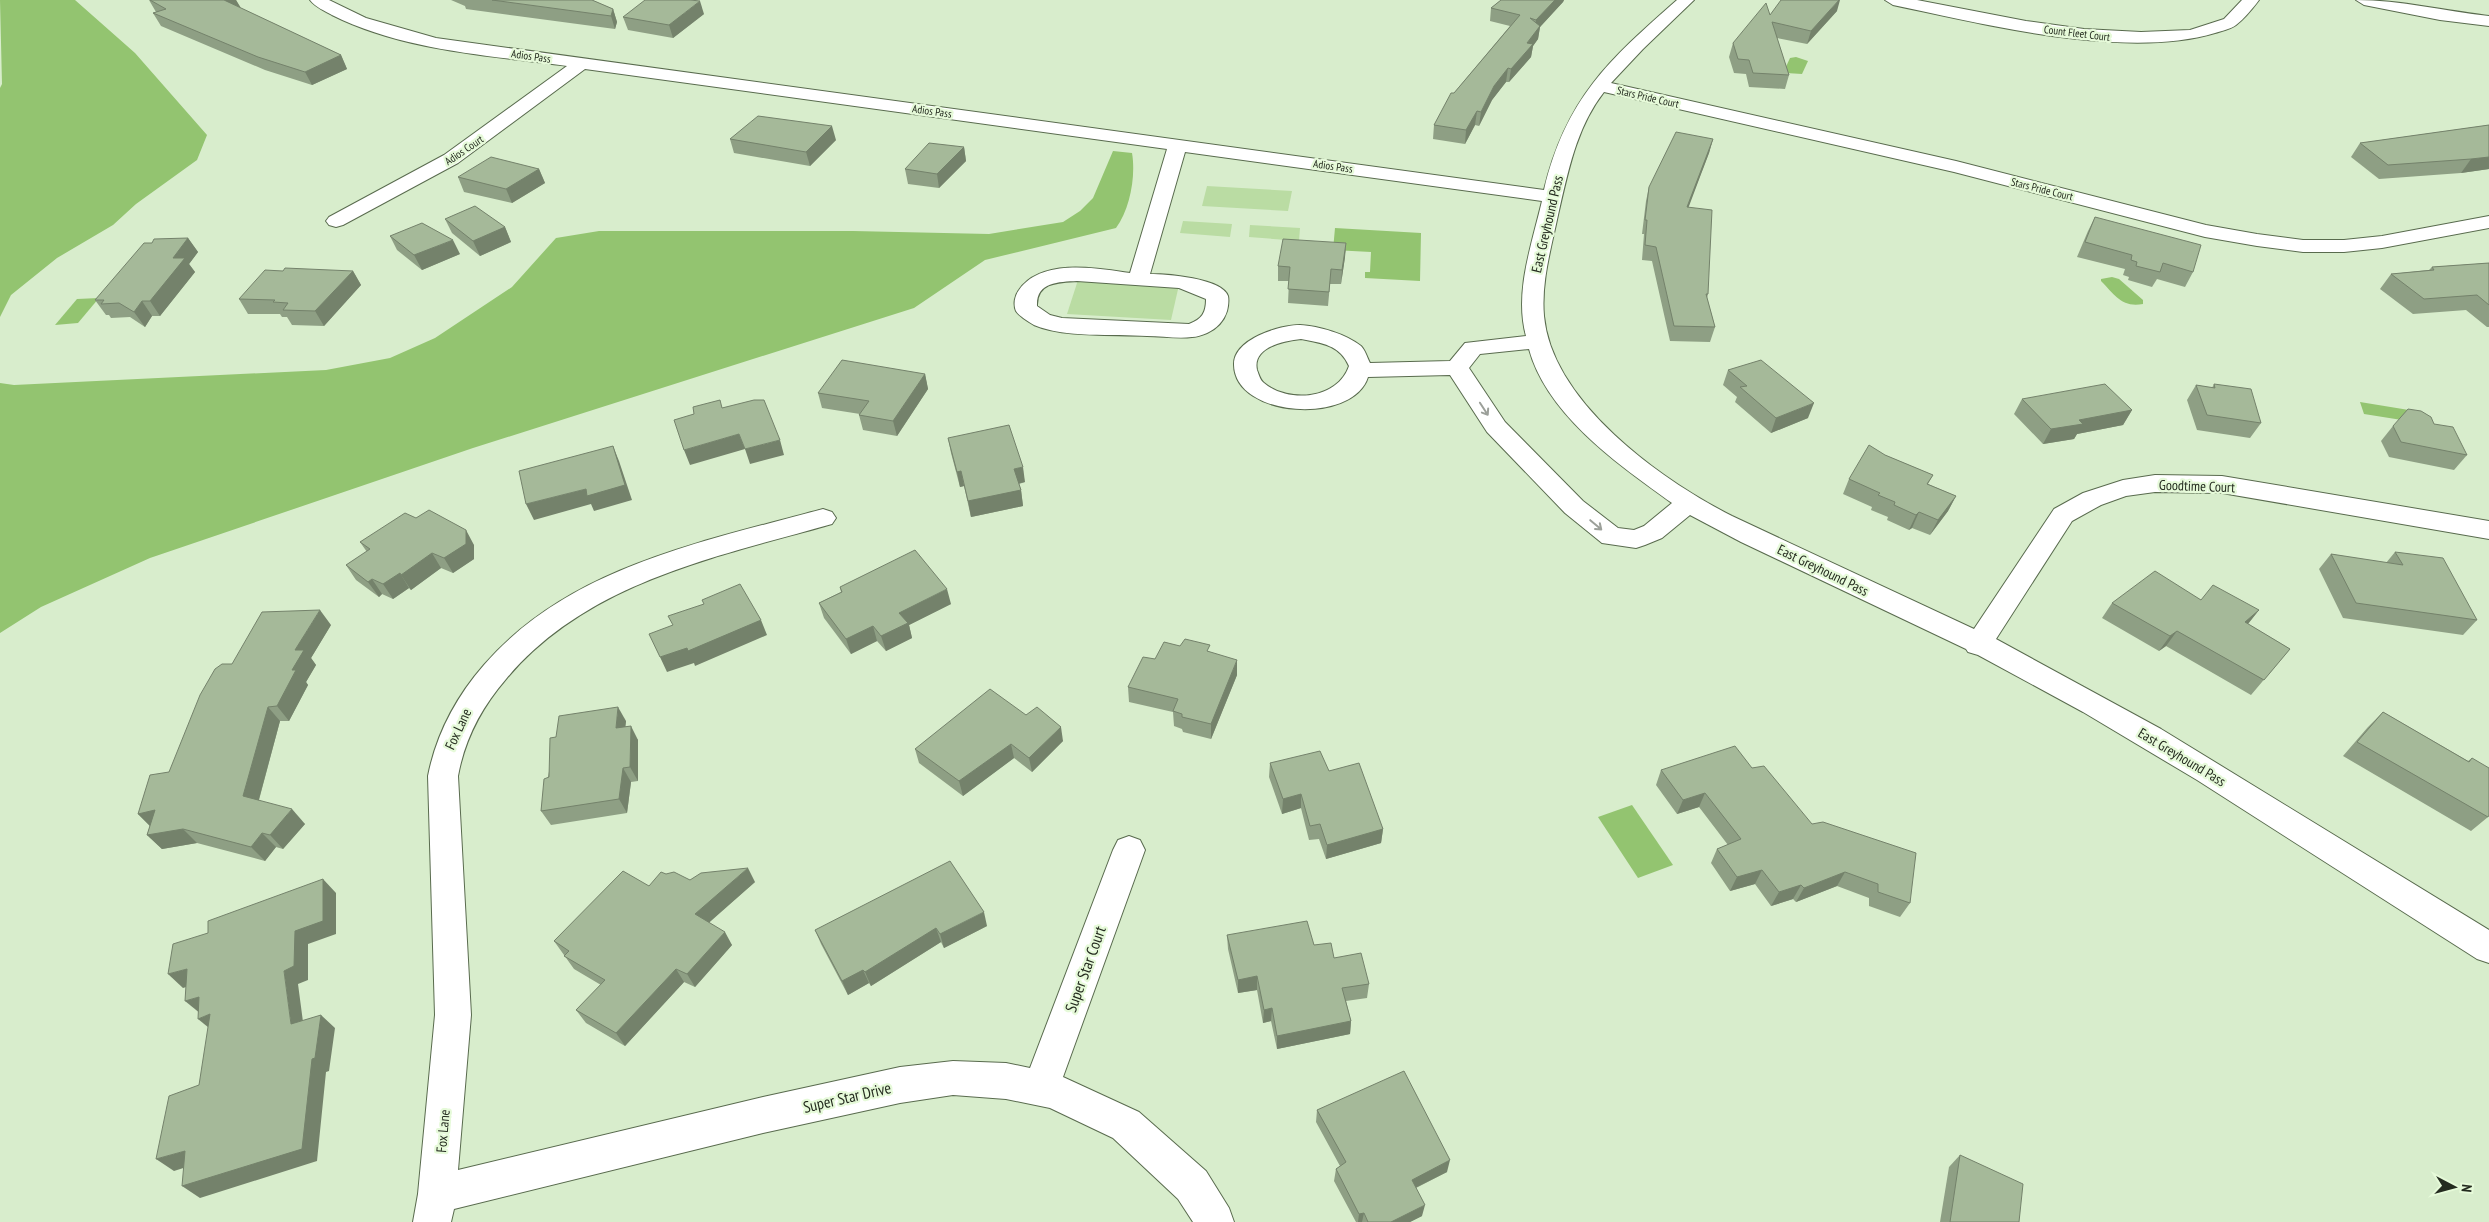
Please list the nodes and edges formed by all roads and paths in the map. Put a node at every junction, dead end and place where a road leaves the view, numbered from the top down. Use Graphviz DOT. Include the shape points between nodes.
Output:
graph roads {
  1 [pos="358,0"];
  2 [pos="1686,0"];
  3 [pos="1893,0"];
  4 [pos="2251,0"];
  5 [pos="2364,0"];
  6 [pos="325,5"];
  7 [pos="2489,20"];
  8 [pos="582,63"];
  9 [pos="1599,86"];
  10 [pos="1178,145"];
  11 [pos="1553,197"];
  12 [pos="336,221"];
  13 [pos="2489,222"];
  14 [pos="1138,280"];
  15 [pos="1539,342"];
  16 [pos="1457,368"];
  17 [pos="1361,370"];
  18 [pos="1690,502"];
  19 [pos="823,518"];
  20 [pos="2489,530"];
  21 [pos="1978,645"];
  22 [pos="1128,850"];
  23 [pos="2489,948"];
  24 [pos="1041,1088"];
  25 [pos="434,1208"];
  26 [pos="1215,1222"];
  1 -- 6 [label="street"];
  2 -- 9 [label="street, East Greyhound Pass"];
  3 -- 4 [label="street, Count Fleet Court" via="2074,34 2132,38 2183,35 2220,27 2237,19 2248,9"];
  5 -- 7 [label="street" via="2440,15"];
  6 -- 8 [label="street, Adios Pass" via="375,28 436,43"];
  8 -- 10 [label="street, Adios Pass"];
  8 -- 12 [label="street, Adios Court" via="451,159"];
  9 -- 11 [label="street, East Greyhound Pass" via="1570,134"];
  9 -- 13 [label="street, Stars Pride Court" via="1956,167 2205,231 2257,240 2303,246 2344,246"];
  10 -- 11 [label="street, Adios Pass"];
  10 -- 14 [label="street"];
  11 -- 15 [label="street, East Greyhound Pass" via="1536,265 1533,297"];
  14 -- 14 [label="street" via="1078,274 1051,276 1036,283 1027,293 1026,309 1042,320 1062,325 1191,331 1208,325 1218,310 1217,296 1205,287 1184,281"];
  15 -- 16 [label="street" via="1473,348"];
  15 -- 18 [label="street, East Greyhound Pass" via="1558,387 1591,426 1644,470"];
  16 -- 17 [label="street"];
  16 -- 18 [label="street, one-way" via="1496,427 1574,507 1611,537 1636,539 1653,532"];
  17 -- 17 [label="street" via="1354,353 1336,339 1301,332 1283,334 1254,348 1246,359 1245,370 1250,382 1260,392 1285,401 1314,403 1347,392 1357,382"];
  18 -- 21 [label="street, East Greyhound Pass" via="1707,514"];
  19 -- 25 [label="street, Fox Lane" via="638,573 599,590 536,630 507,656 471,703 447,753 443,776 453,1015"];
  20 -- 21 [label="street, Goodtime Court" via="2236,486 2156,483 2115,490 2080,502 2063,515"];
  21 -- 23 [label="street, East Greyhound Pass" via="2032,670 2119,719"];
  22 -- 24 [label="street, Super Star Court"];
  24 -- 25 [label="street, Super Star Drive" via="1006,1081 953,1078 900,1085 763,1115"];
  24 -- 26 [label="street, Super Star Drive" via="1126,1125 1192,1185"];
}
